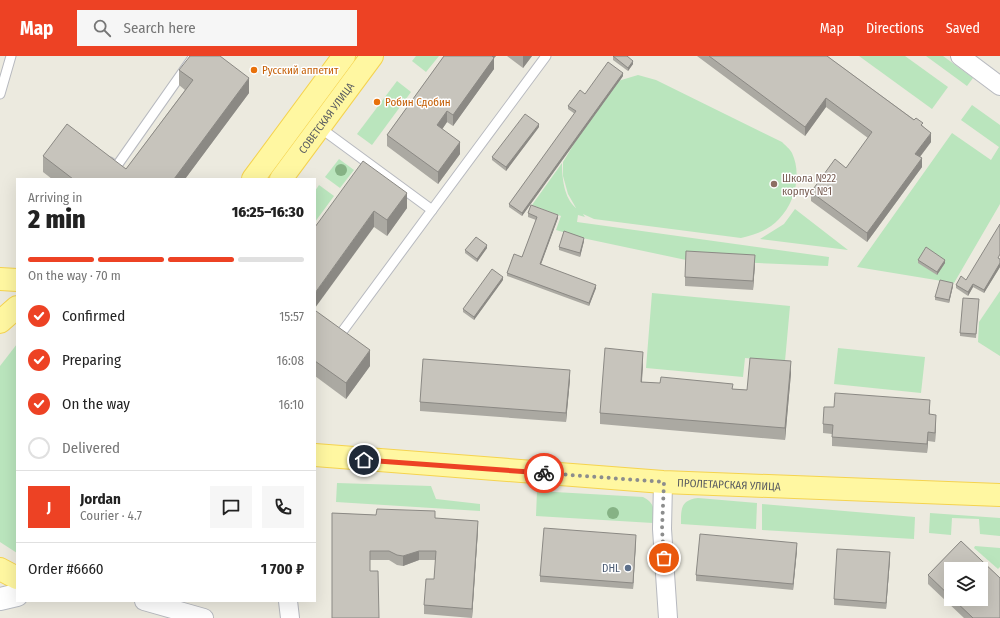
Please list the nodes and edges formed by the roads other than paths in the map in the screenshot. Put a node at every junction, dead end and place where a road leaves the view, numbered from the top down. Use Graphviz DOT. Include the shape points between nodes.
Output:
graph roads {
  1 [pos="11,56"];
  2 [pos="194,56"];
  3 [pos="344,56"];
  4 [pos="372,56"];
  5 [pos="546,56"];
  6 [pos="960,56"];
  7 [pos="1000,86"];
  8 [pos="0,94"];
  9 [pos="319,127"];
  10 [pos="103,158"];
  11 [pos="254,178"];
  12 [pos="282,178"];
  13 [pos="432,210"];
  14 [pos="0,279"];
  15 [pos="16,280"];
  16 [pos="16,307"];
  17 [pos="0,322"];
  18 [pos="339,336"];
  19 [pos="316,455"];
  20 [pos="664,482"];
  21 [pos="1000,495"];
  22 [pos="0,569"];
  23 [pos="16,577"];
  24 [pos="16,595"];
  25 [pos="0,599"];
  26 [pos="148,602"];
  27 [pos="288,602"];
  28 [pos="204,618"];
  29 [pos="290,618"];
  30 [pos="668,618"];
  1 -- 8 [label="lane"];
  2 -- 10 [label="lane" via="116,166"];
  3 -- 11 [label="main road"];
  4 -- 9 [label="main road, СОВЕТСКАЯ УЛИЦА"];
  5 -- 13 [label="lane"];
  6 -- 7 [label="street"];
  9 -- 12 [label="main road, СОВЕТСКАЯ УЛИЦА"];
  9 -- 13 [label="lane"];
  13 -- 18 [label="lane"];
  14 -- 15 [label="main road"];
  16 -- 17 [label="main road"];
  19 -- 20 [label="main road, ПРОЛЕТАРСКАЯ УЛИЦА"];
  20 -- 21 [label="main road, ПРОЛЕТАРСКАЯ УЛИЦА"];
  20 -- 30 [label="street" via="662,529"];
  22 -- 23 [label="main road"];
  24 -- 25 [label="main road"];
  26 -- 28 [label="street"];
  27 -- 29 [label="street"];
}
